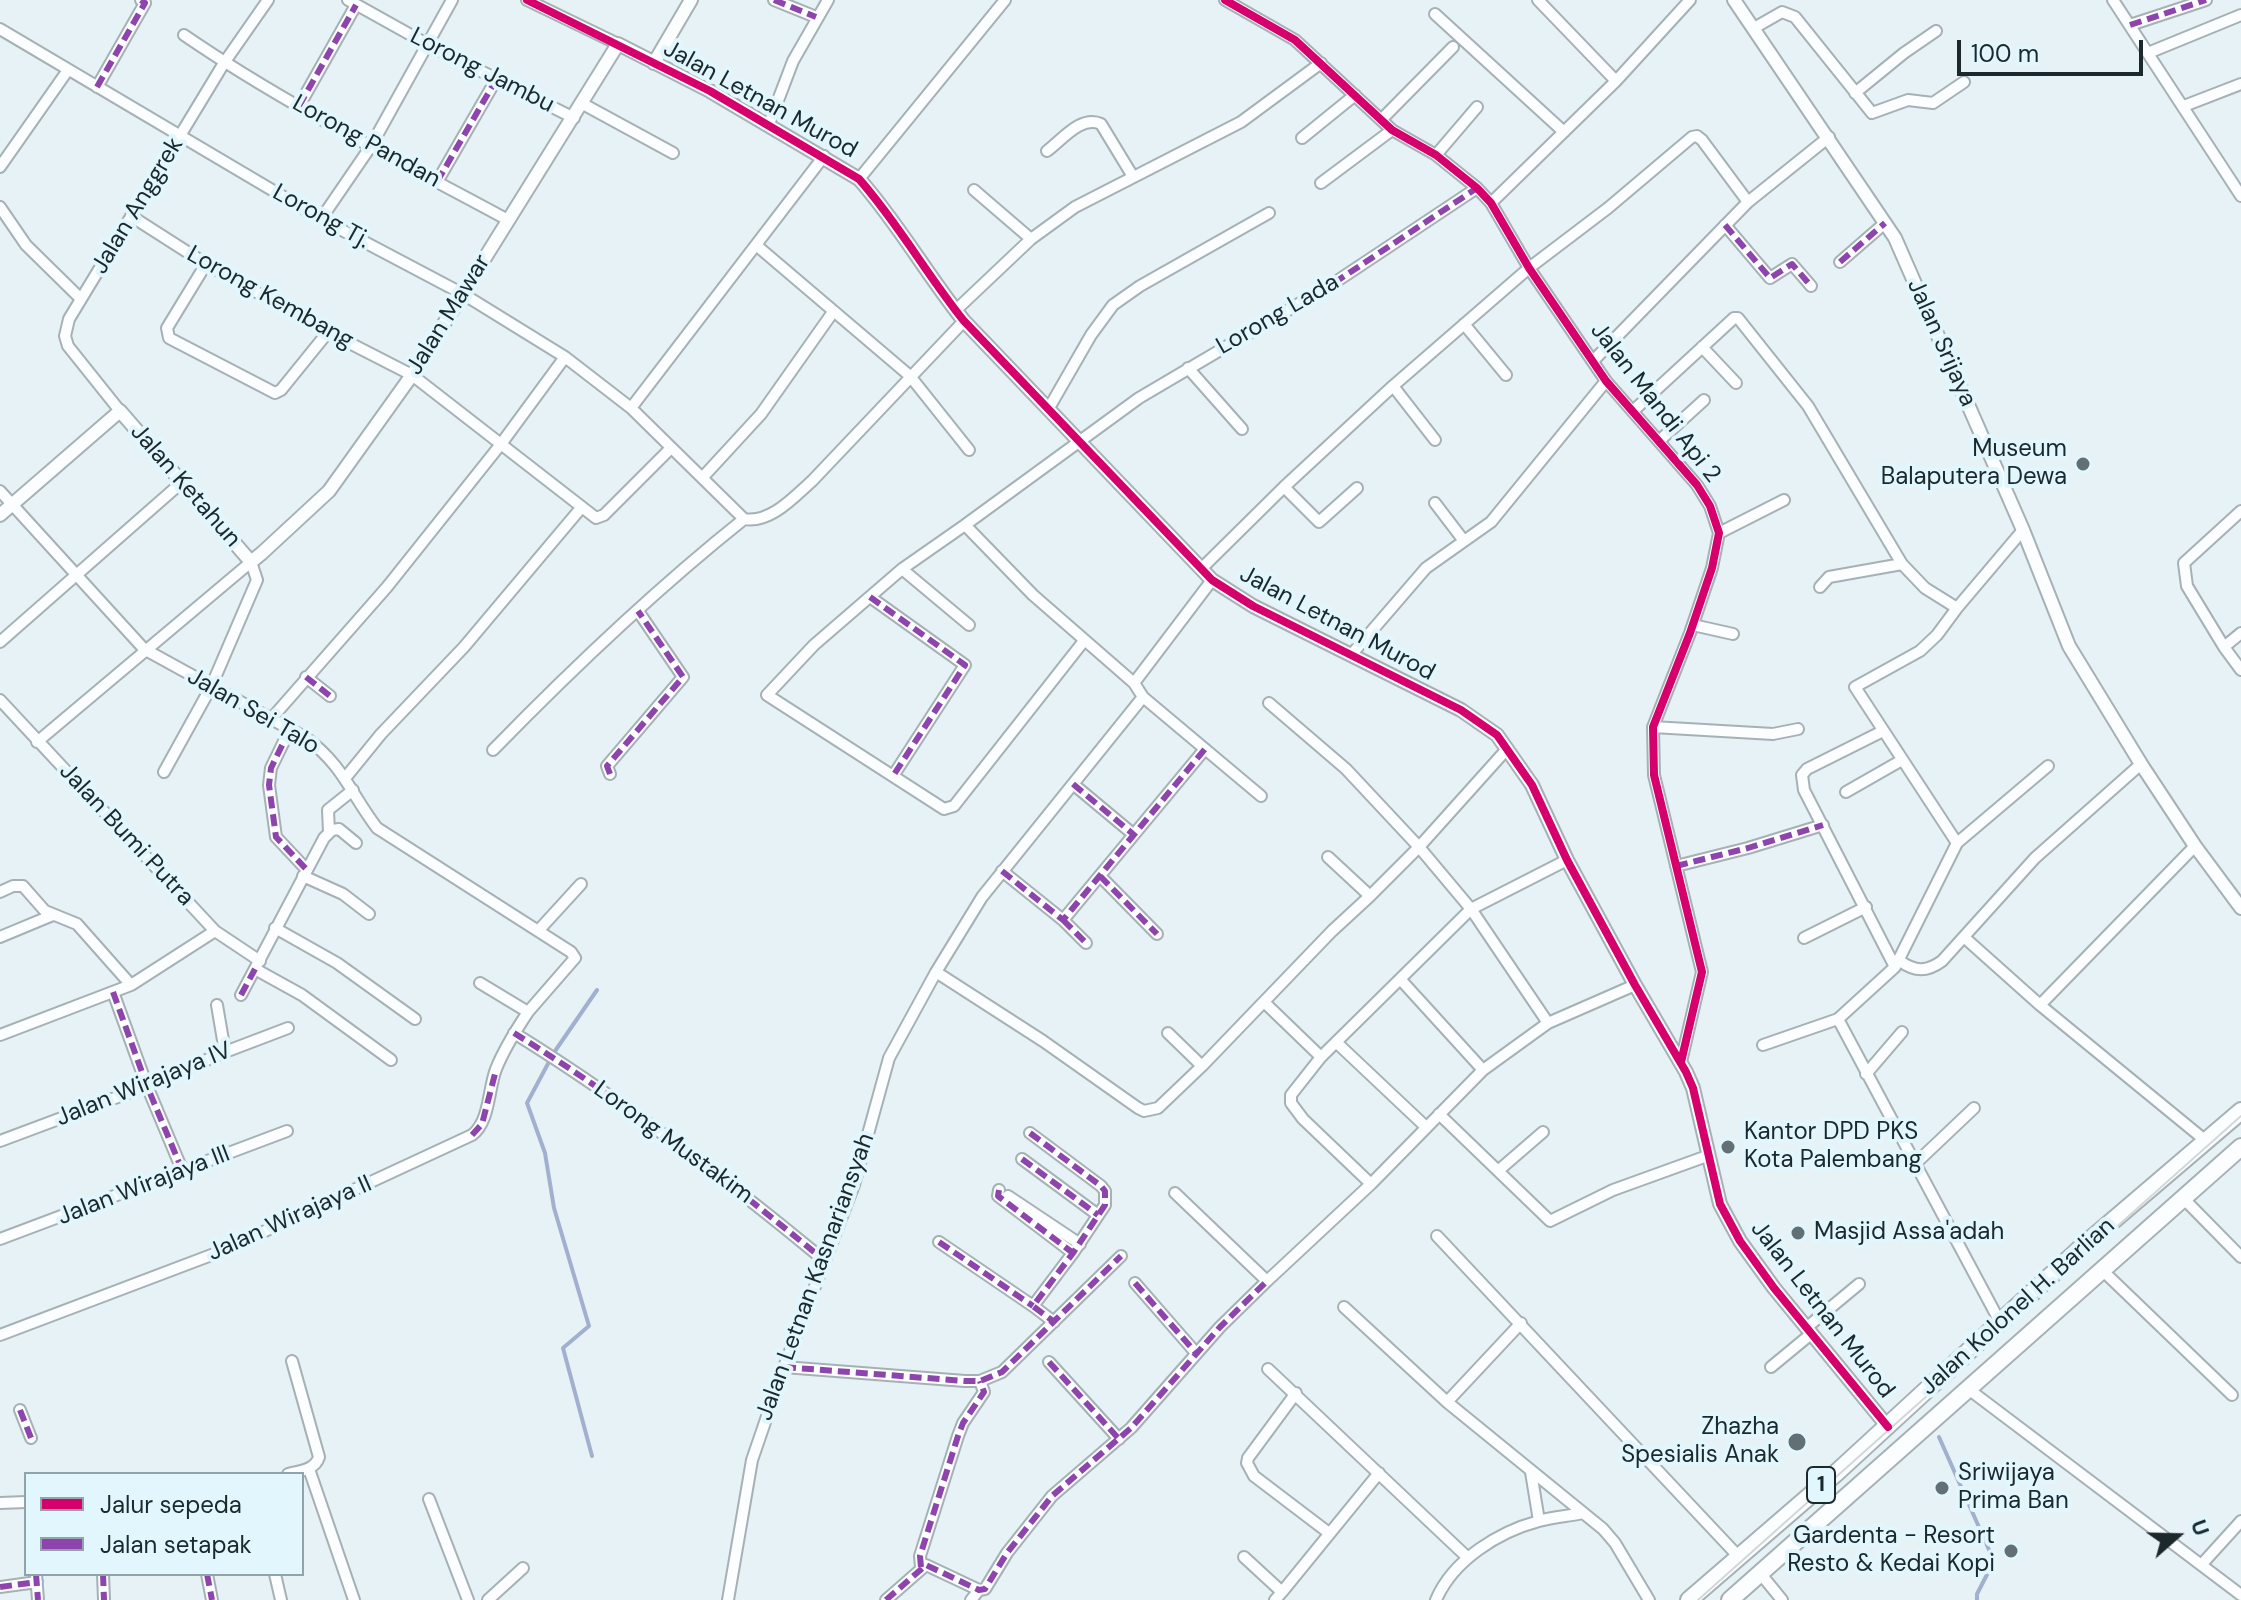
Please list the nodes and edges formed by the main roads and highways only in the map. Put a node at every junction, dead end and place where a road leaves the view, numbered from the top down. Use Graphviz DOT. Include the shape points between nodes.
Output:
graph roads {
  1 [pos="2241,1111"];
  2 [pos="2241,1147"];
  3 [pos="1689,1600"];
  4 [pos="1730,1600"];
  1 -- 3 [label="highway, Jalan Kolonel H. Barlian / 1"];
  2 -- 4 [label="highway, Jalan Kolonel H. Barlian / 1"];
}
